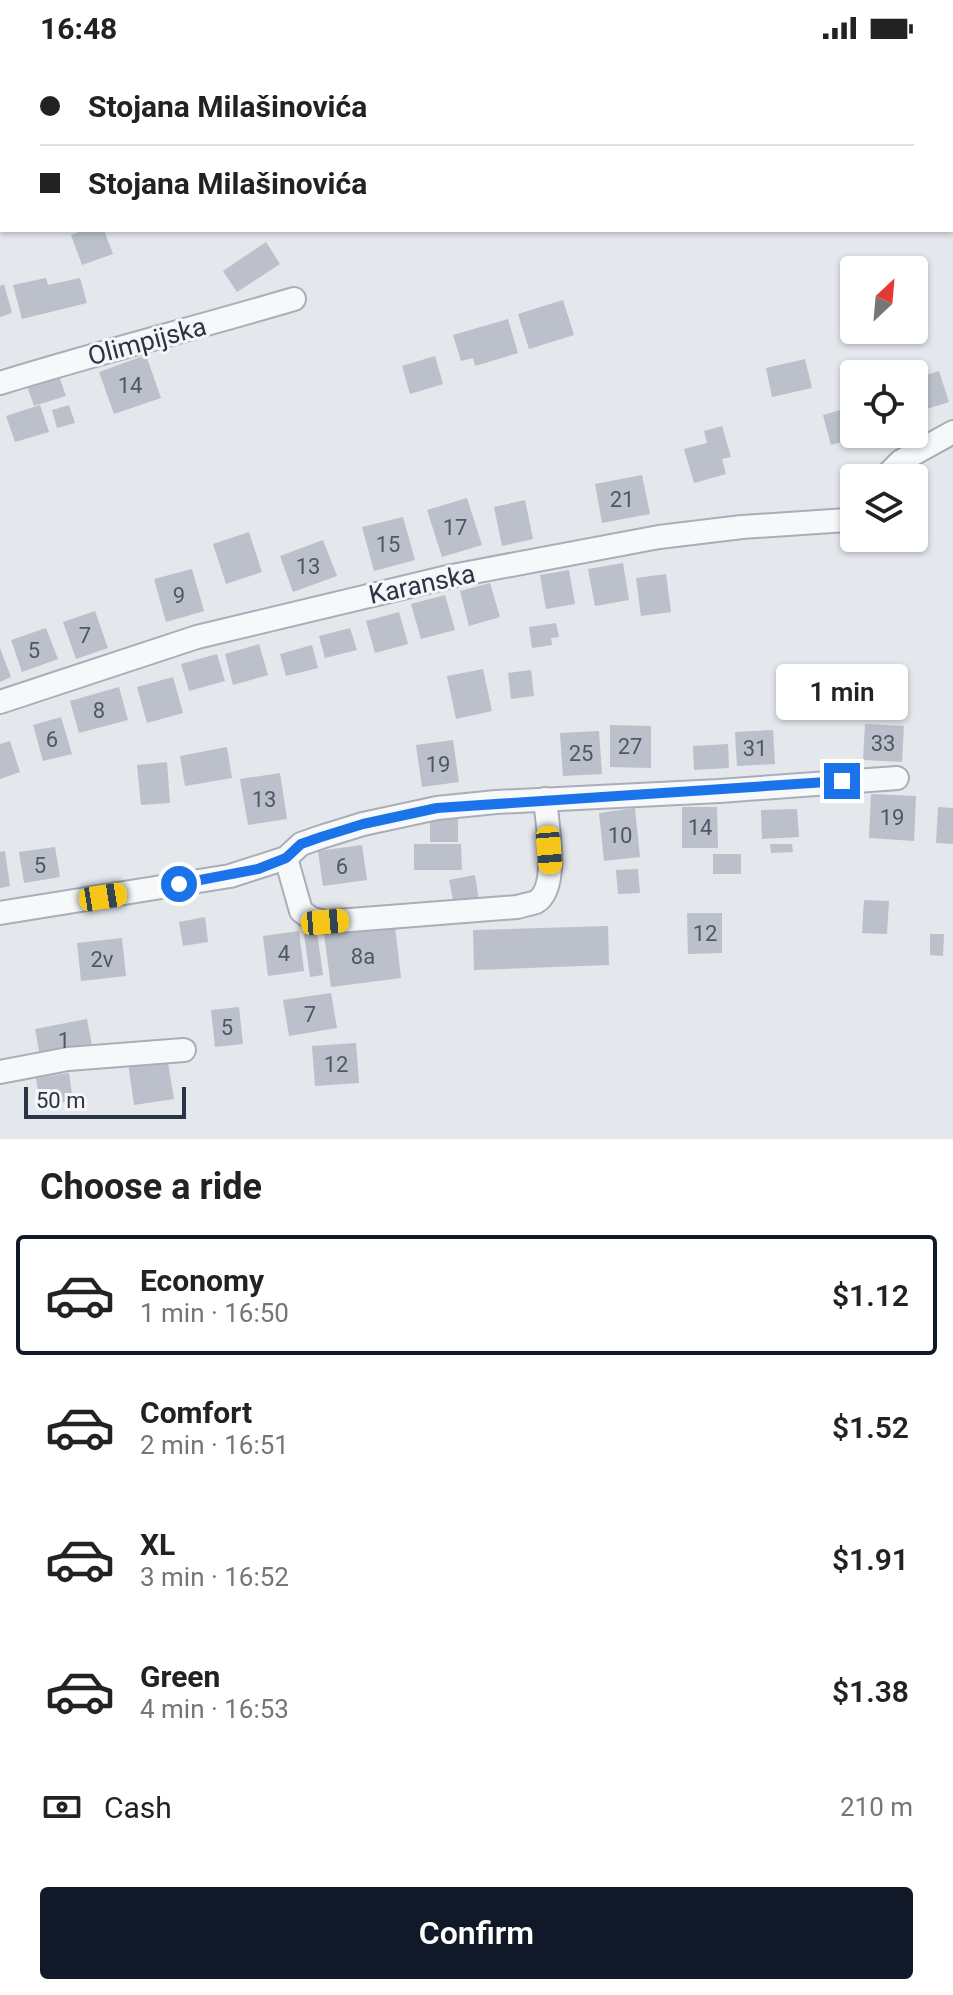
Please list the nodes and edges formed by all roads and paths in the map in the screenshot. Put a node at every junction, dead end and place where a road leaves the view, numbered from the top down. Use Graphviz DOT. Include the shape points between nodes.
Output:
graph roads {
  1 [pos="294,299"];
  2 [pos="0,383"];
  3 [pos="953,432"];
  4 [pos="898,464"];
  5 [pos="840,520"];
  6 [pos="0,702"];
  7 [pos="897,778"];
  8 [pos="545,799"];
  9 [pos="286,858"];
  10 [pos="0,913"];
  11 [pos="184,1050"];
  12 [pos="0,1072"];
  1 -- 2 [label="street, Olimpijska"];
  3 -- 4 [label="street"];
  5 -- 6 [label="street, Karanska" via="659,537 452,576 197,637"];
  7 -- 8 [label="street"];
  8 -- 9 [label="street" via="437,808 363,824 301,844"];
  8 -- 9 [label="street" via="551,875 537,901 517,907 325,922 301,911"];
  9 -- 10 [label="street" via="230,876"];
  11 -- 12 [label="street" via="68,1059"];
}
